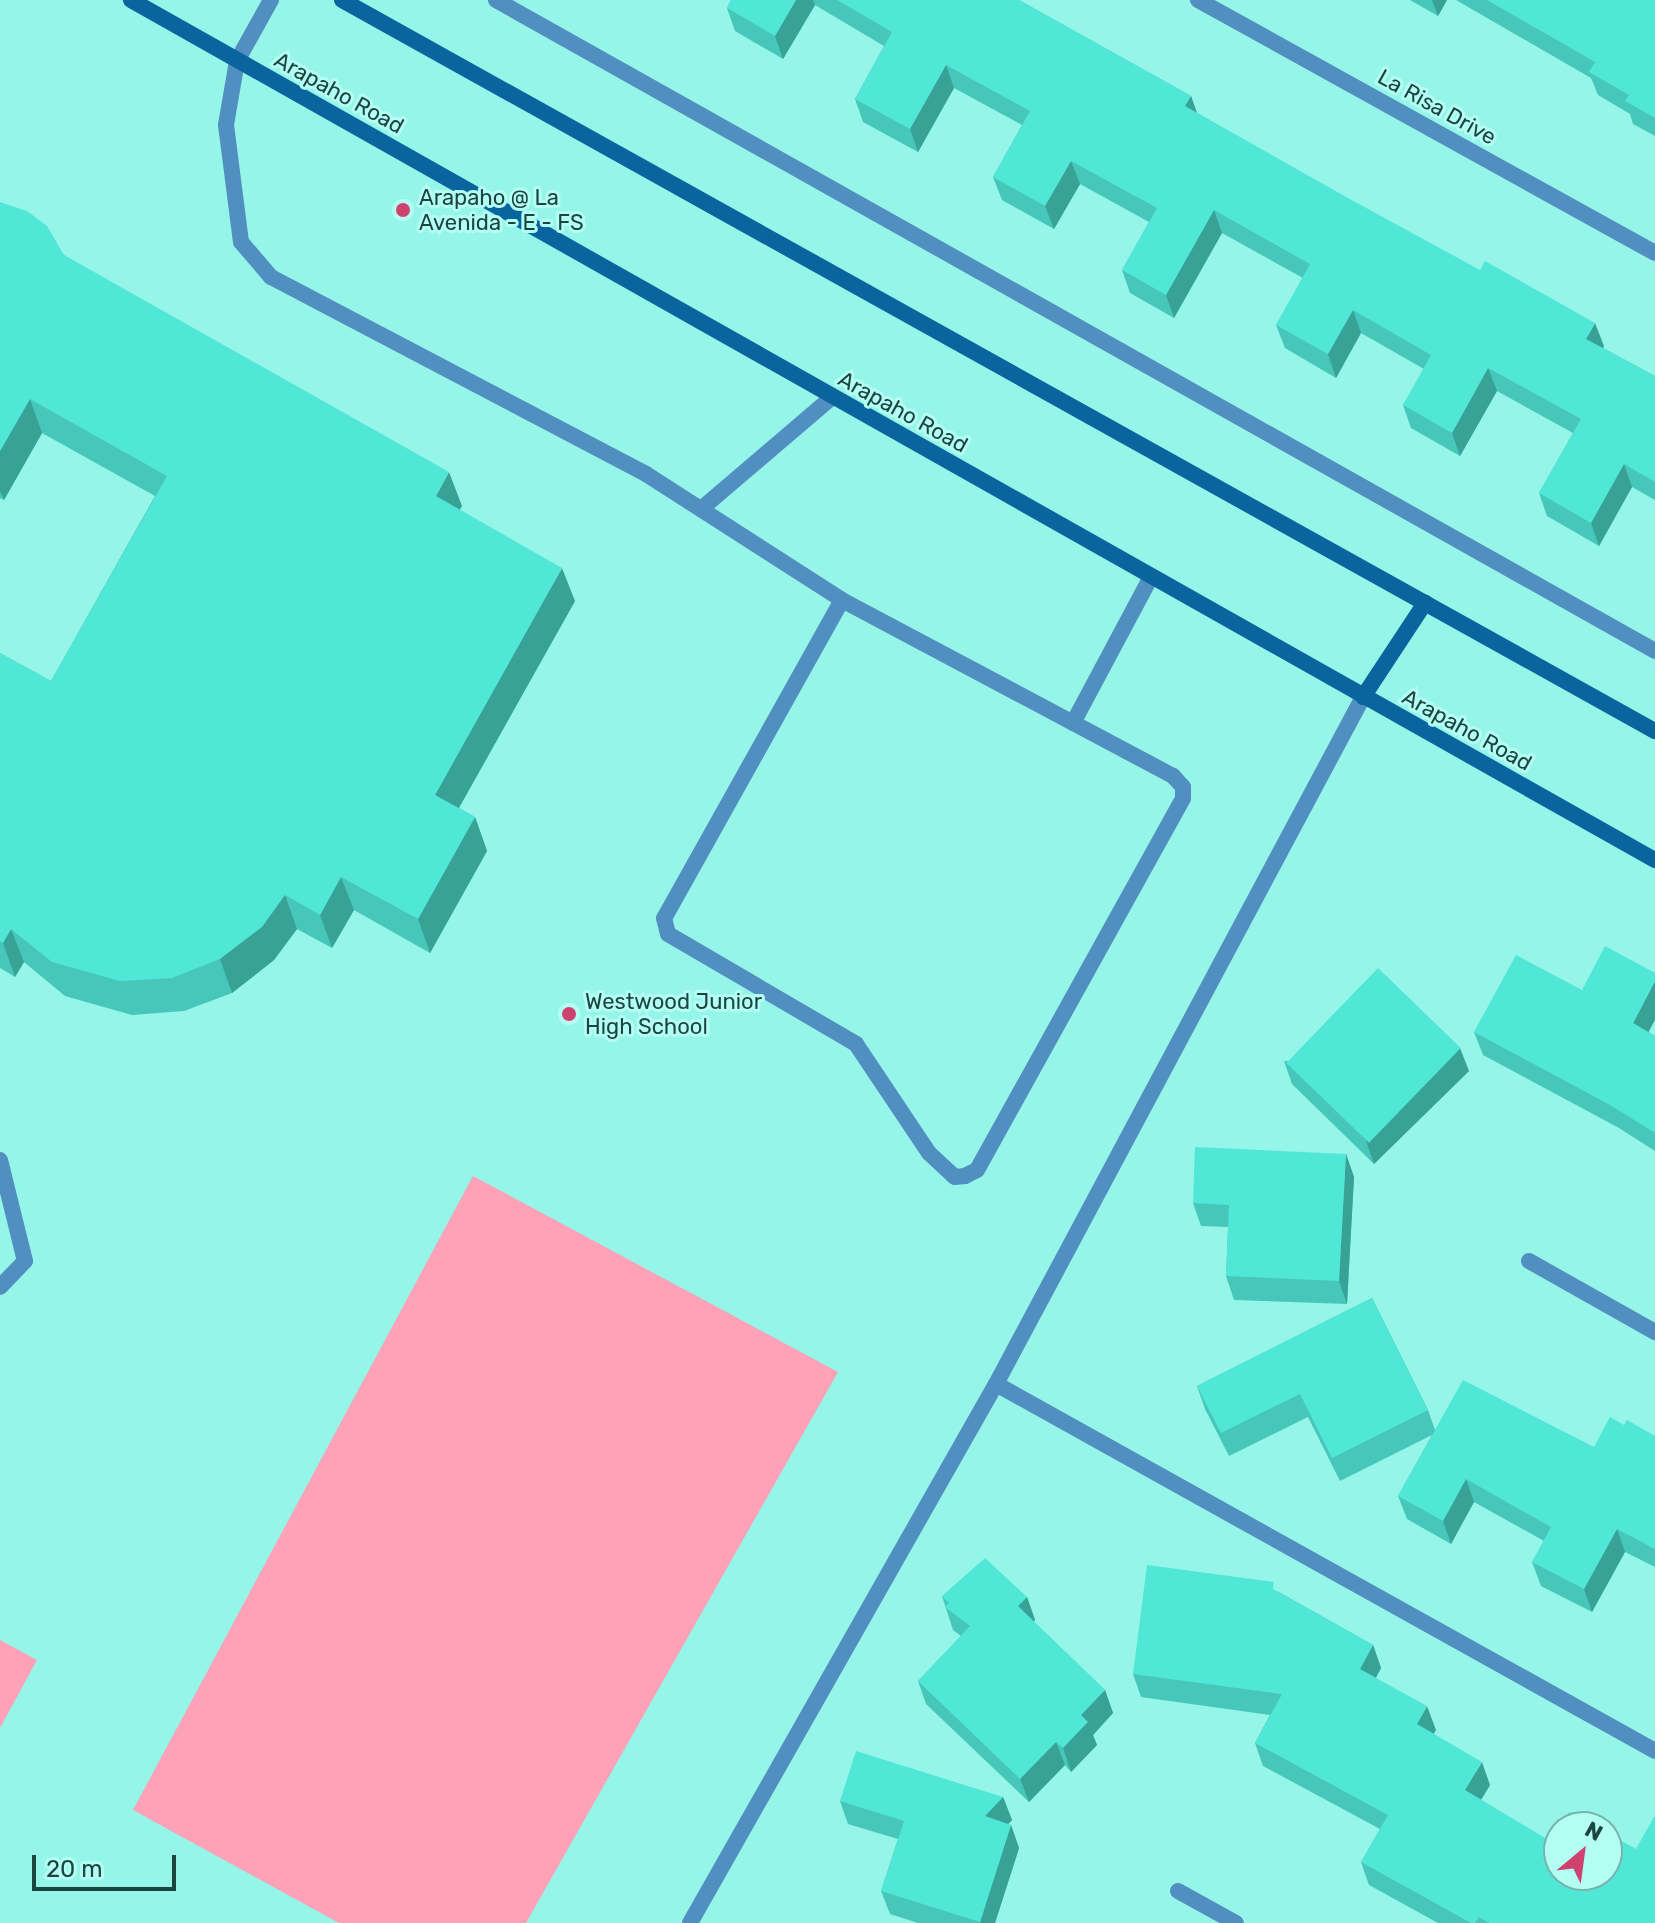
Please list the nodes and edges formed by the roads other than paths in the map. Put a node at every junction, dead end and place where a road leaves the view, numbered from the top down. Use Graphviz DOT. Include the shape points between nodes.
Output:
graph roads {
  1 [pos="131,0"];
  2 [pos="271,0"];
  3 [pos="342,0"];
  4 [pos="496,0"];
  5 [pos="1198,0"];
  6 [pos="237,61"];
  7 [pos="1655,253"];
  8 [pos="832,397"];
  9 [pos="701,509"];
  10 [pos="1151,577"];
  11 [pos="842,600"];
  12 [pos="1425,603"];
  13 [pos="1655,651"];
  14 [pos="1363,697"];
  15 [pos="1073,723"];
  16 [pos="1655,731"];
  17 [pos="1655,860"];
  18 [pos="0,1160"];
  19 [pos="1529,1261"];
  20 [pos="0,1287"];
  21 [pos="1655,1332"];
  22 [pos="996,1384"];
  23 [pos="1655,1751"];
  24 [pos="1178,1891"];
  25 [pos="690,1923"];
  26 [pos="1236,1923"];
  1 -- 6 [label="main road, Arapaho Road"];
  2 -- 6 [label="street"];
  3 -- 12 [label="main road"];
  4 -- 13 [label="street"];
  5 -- 7 [label="street, La Risa Drive"];
  6 -- 8 [label="main road, Arapaho Road"];
  6 -- 9 [label="street" via="226,125 241,242 271,277 646,474"];
  8 -- 9 [label="street"];
  8 -- 10 [label="main road, Arapaho Road"];
  9 -- 11 [label="street"];
  10 -- 14 [label="main road, Arapaho Road"];
  10 -- 15 [label="street"];
  11 -- 15 [label="street"];
  11 -- 15 [label="street" via="664,918 668,934 856,1044 929,1153 955,1177 977,1170 1183,798 1183,787 1173,776"];
  12 -- 14 [label="main road"];
  12 -- 16 [label="main road"];
  14 -- 17 [label="main road, Arapaho Road"];
  14 -- 22 [label="street"];
  18 -- 20 [label="street" via="25,1261"];
  19 -- 21 [label="street"];
  22 -- 23 [label="street"];
  22 -- 25 [label="street"];
  24 -- 26 [label="street"];
}
